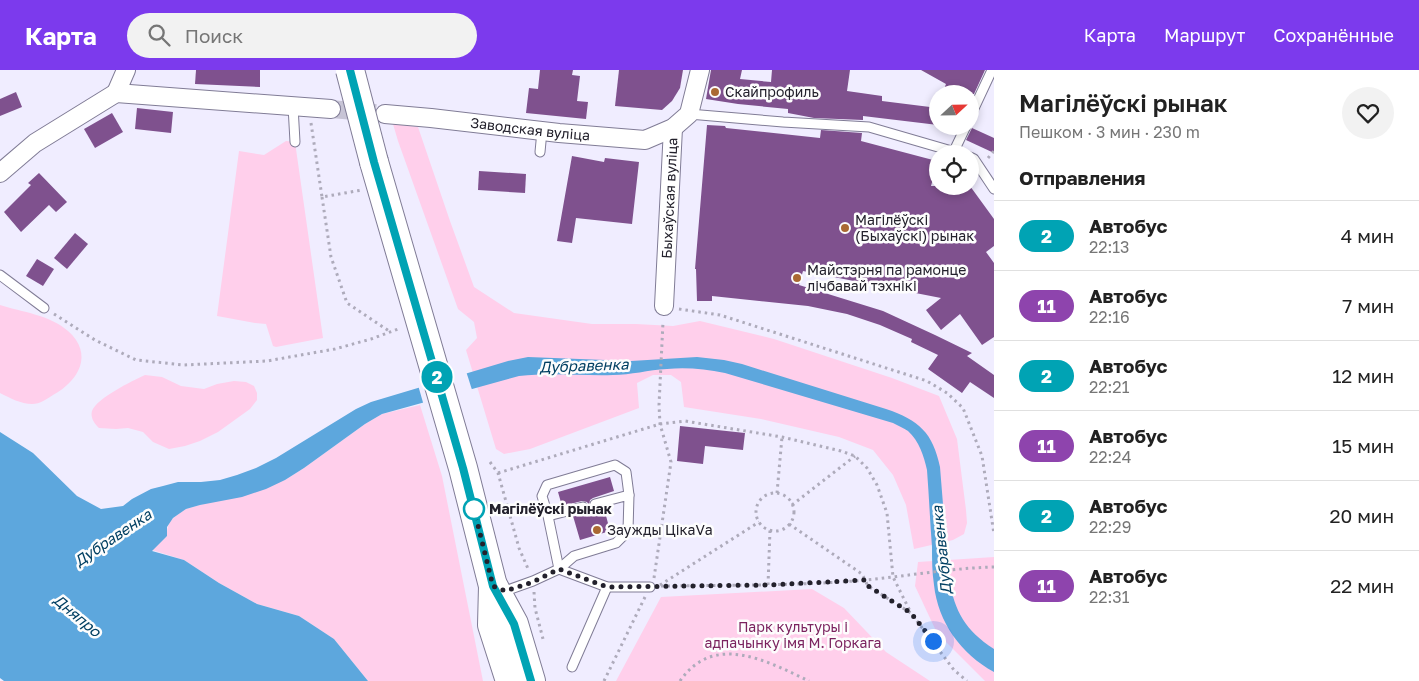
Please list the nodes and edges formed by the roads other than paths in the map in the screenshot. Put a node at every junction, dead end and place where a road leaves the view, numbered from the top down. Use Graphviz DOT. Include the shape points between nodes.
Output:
graph roads {
  1 [pos="126,70"];
  2 [pos="350,70"];
  3 [pos="700,70"];
  4 [pos="992,70"];
  5 [pos="116,93"];
  6 [pos="979,98"];
  7 [pos="301,106"];
  8 [pos="331,109"];
  9 [pos="385,114"];
  10 [pos="689,114"];
  11 [pos="673,128"];
  12 [pos="542,131"];
  13 [pos="295,142"];
  14 [pos="933,145"];
  15 [pos="540,152"];
  16 [pos="979,166"];
  17 [pos="0,173"];
  18 [pos="994,188"];
  19 [pos="0,275"];
  20 [pos="664,306"];
  21 [pos="44,308"];
  22 [pos="629,495"];
  23 [pos="595,504"];
  24 [pos="583,507"];
  25 [pos="548,516"];
  26 [pos="559,569"];
  27 [pos="493,586"];
  28 [pos="607,587"];
  29 [pos="650,587"];
  30 [pos="572,667"];
  31 [pos="510,681"];
  32 [pos="531,681"];
  1 -- 5 [label="street"];
  2 -- 27 [label="main road, bridge" via="413,328 463,468"];
  3 -- 10 [label="street"];
  4 -- 6 [label="lane"];
  5 -- 7 [label="street"];
  5 -- 17 [label="street" via="34,143"];
  7 -- 8 [label="street"];
  7 -- 13 [label="lane"];
  9 -- 12 [label="street, Заводская вуліца"];
  10 -- 11 [label="street, Быхаўская вуліца"];
  10 -- 14 [label="lane" via="869,127"];
  11 -- 12 [label="street, Заводская вуліца" via="645,140"];
  11 -- 20 [label="street, Быхаўская вуліца"];
  12 -- 15 [label="lane"];
  16 -- 18 [label="lane"];
  19 -- 21 [label="lane"];
  22 -- 23 [label="lane"];
  22 -- 25 [label="lane" via="626,472 615,465 546,486 542,496"];
  22 -- 26 [label="lane" via="628,531 616,543 574,556"];
  24 -- 25 [label="lane"];
  25 -- 26 [label="lane"];
  26 -- 27 [label="lane" via="505,591"];
  26 -- 28 [label="lane"];
  27 -- 31 [label="main road" via="492,626"];
  27 -- 32 [label="main road" via="514,624"];
  28 -- 29 [label="lane"];
  28 -- 30 [label="lane"];
}
